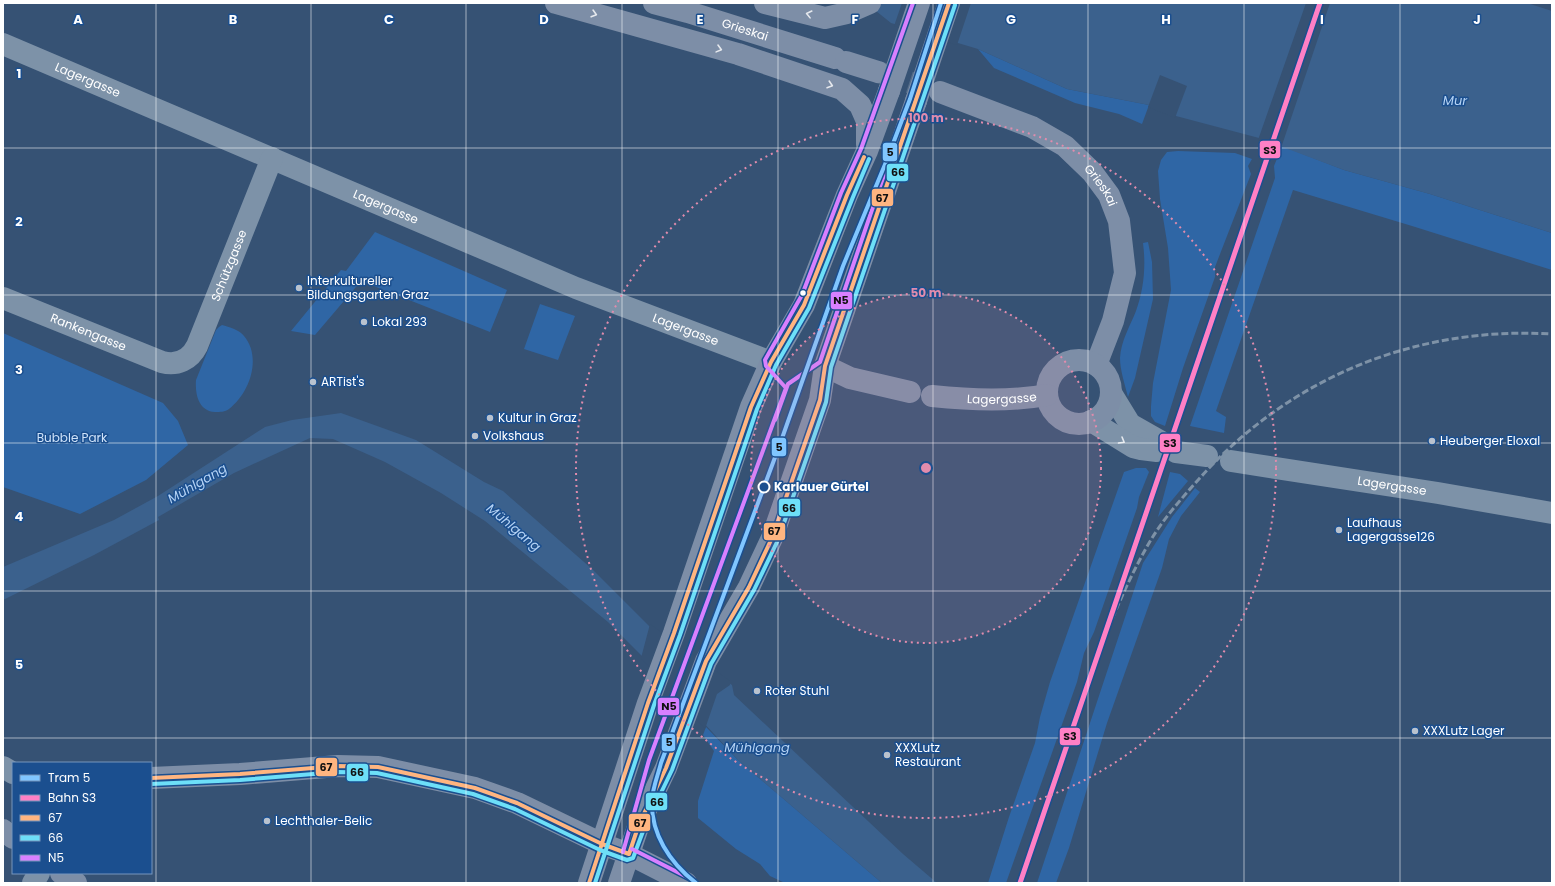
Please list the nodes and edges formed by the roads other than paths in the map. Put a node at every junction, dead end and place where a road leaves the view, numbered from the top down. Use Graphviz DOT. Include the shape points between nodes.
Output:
graph roads {
  1 [pos="556,3"];
  2 [pos="654,3"];
  3 [pos="765,3"];
  4 [pos="870,3"];
  5 [pos="919,3"];
  6 [pos="949,3"];
  7 [pos="3,44"];
  8 [pos="878,72"];
  9 [pos="940,92"];
  10 [pos="867,151"];
  11 [pos="272,158"];
  12 [pos="3,298"];
  13 [pos="771,362"];
  14 [pos="175,363"];
  15 [pos="1096,365"];
  16 [pos="825,366"];
  17 [pos="910,392"];
  18 [pos="1111,393"];
  19 [pos="1047,395"];
  20 [pos="932,396"];
  21 [pos="1091,422"];
  22 [pos="1231,461"];
  23 [pos="1552,513"];
  24 [pos="3,767"];
  25 [pos="12,772"];
  26 [pos="152,778"];
  27 [pos="3,830"];
  28 [pos="12,837"];
  29 [pos="602,844"];
  30 [pos="629,854"];
  31 [pos="38,874"];
  32 [pos="62,874"];
  33 [pos="33,883"];
  34 [pos="76,883"];
  35 [pos="589,883"];
  36 [pos="619,883"];
  37 [pos="686,883"];
  1 -- 10 [label="main road, one-way" via="738,54 842,89 860,104 865,116"];
  2 -- 8 [label="main road, Grieskai"];
  4 -- 3 [label="main road, one-way" via="847,13 825,18"];
  5 -- 10 [label="main road, bridge"];
  6 -- 16 [label="main road, bridge"];
  7 -- 11 [label="street, Lagergasse"];
  9 -- 15 [label="main road, Grieskai" via="1032,127 1065,146 1092,172 1109,195 1119,221 1125,273 1113,321"];
  10 -- 13 [label="main road" via="804,304"];
  11 -- 13 [label="street, Lagergasse" via="576,288"];
  11 -- 14 [label="street, Schützgasse" via="194,352"];
  12 -- 14 [label="street, Rankengasse" via="162,362"];
  13 -- 29 [label="main road" via="751,407"];
  15 -- 18 [label="main road" via="1107,377"];
  15 -- 19 [label="main road" via="1079,360 1062,365 1051,378"];
  16 -- 17 [label="main road" via="850,378"];
  16 -- 30 [label="main road" via="820,400 772,538 749,587 706,661 666,768 639,824"];
  18 -- 21 [label="main road" via="1102,415"];
  21 -- 18 [label="street, one-way" via="1133,447 1178,450 1130,424"];
  19 -- 20 [label="main road, Lagergasse" via="1032,398 970,400"];
  19 -- 21 [label="main road" via="1051,408 1066,421 1079,424"];
  22 -- 23 [label="street, Lagergasse"];
  24 -- 25 [label="street"];
  26 -- 29 [label="main road" via="338,766 378,767 475,788 517,803"];
  27 -- 28 [label="main road"];
  29 -- 30 [label="main road"];
  29 -- 35 [label="main road"];
  30 -- 36 [label="main road"];
  30 -- 37 [label="main road"];
  31 -- 33 [label="street"];
  32 -- 34 [label="main road"];
}
